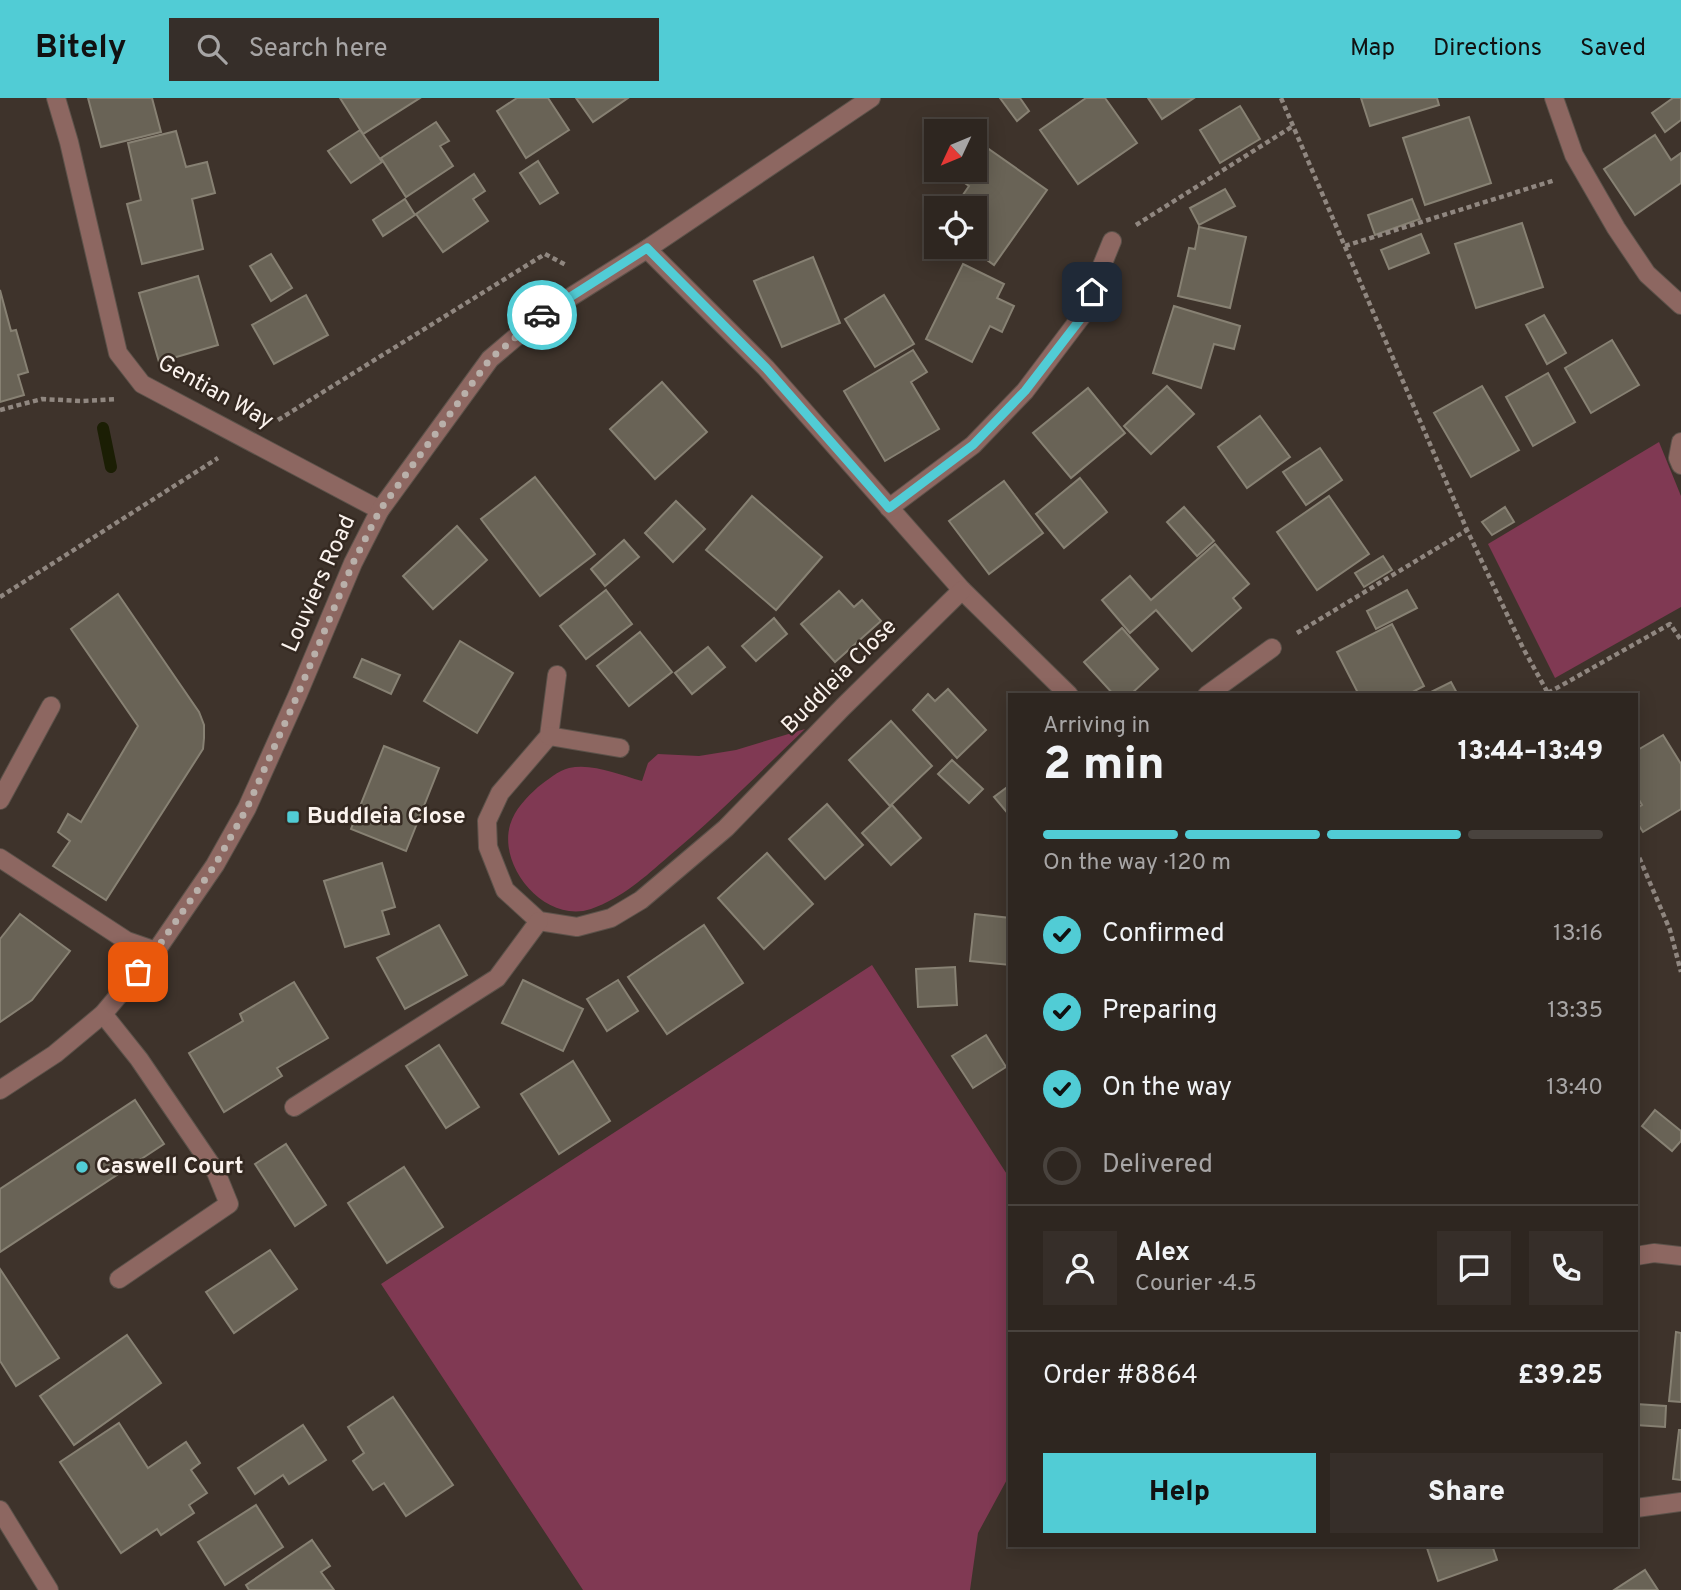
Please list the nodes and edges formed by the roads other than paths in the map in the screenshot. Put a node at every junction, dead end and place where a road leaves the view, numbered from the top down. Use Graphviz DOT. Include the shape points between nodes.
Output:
graph roads {
  1 [pos="56,98"];
  2 [pos="871,98"];
  3 [pos="1554,98"];
  4 [pos="1112,240"];
  5 [pos="647,248"];
  6 [pos="1681,305"];
  7 [pos="1681,442"];
  8 [pos="1681,466"];
  9 [pos="889,508"];
  10 [pos="380,510"];
  11 [pos="962,590"];
  12 [pos="1272,648"];
  13 [pos="557,675"];
  14 [pos="1067,693"];
  15 [pos="1210,693"];
  16 [pos="51,706"];
  17 [pos="549,736"];
  18 [pos="621,748"];
  19 [pos="0,800"];
  20 [pos="0,858"];
  21 [pos="539,921"];
  22 [pos="156,950"];
  23 [pos="103,1014"];
  24 [pos="0,1090"];
  25 [pos="294,1107"];
  26 [pos="1638,1256"];
  27 [pos="1681,1256"];
  28 [pos="119,1279"];
  29 [pos="1681,1502"];
  30 [pos="1638,1508"];
  31 [pos="0,1510"];
  32 [pos="49,1590"];
  1 -- 10 [label="street, Gentian Way" via="118,354 142,384"];
  2 -- 5 [label="street, Louviers Road"];
  3 -- 6 [label="street" via="1574,155 1616,228 1647,274"];
  4 -- 9 [label="street" via="1082,317 1025,391 973,445"];
  5 -- 9 [label="street" via="766,368"];
  5 -- 10 [label="street, Louviers Road" via="542,315 490,359"];
  7 -- 8 [label="street"];
  9 -- 11 [label="street"];
  10 -- 22 [label="street, Louviers Road" via="247,808 215,865"];
  11 -- 14 [label="street"];
  11 -- 21 [label="street, Buddleia Close" via="726,828 641,900 611,918 577,927"];
  12 -- 15 [label="street"];
  13 -- 17 [label="street"];
  16 -- 19 [label="street"];
  17 -- 18 [label="street"];
  17 -- 21 [label="street" via="500,793 487,821 488,846 505,890"];
  20 -- 22 [label="street" via="127,941"];
  21 -- 25 [label="street" via="497,978"];
  22 -- 23 [label="street, Louviers Road"];
  23 -- 24 [label="street, Louviers Road" via="55,1054"];
  23 -- 28 [label="street" via="215,1172 229,1204"];
  26 -- 27 [label="street"];
  29 -- 30 [label="street"];
  31 -- 32 [label="street"];
}
